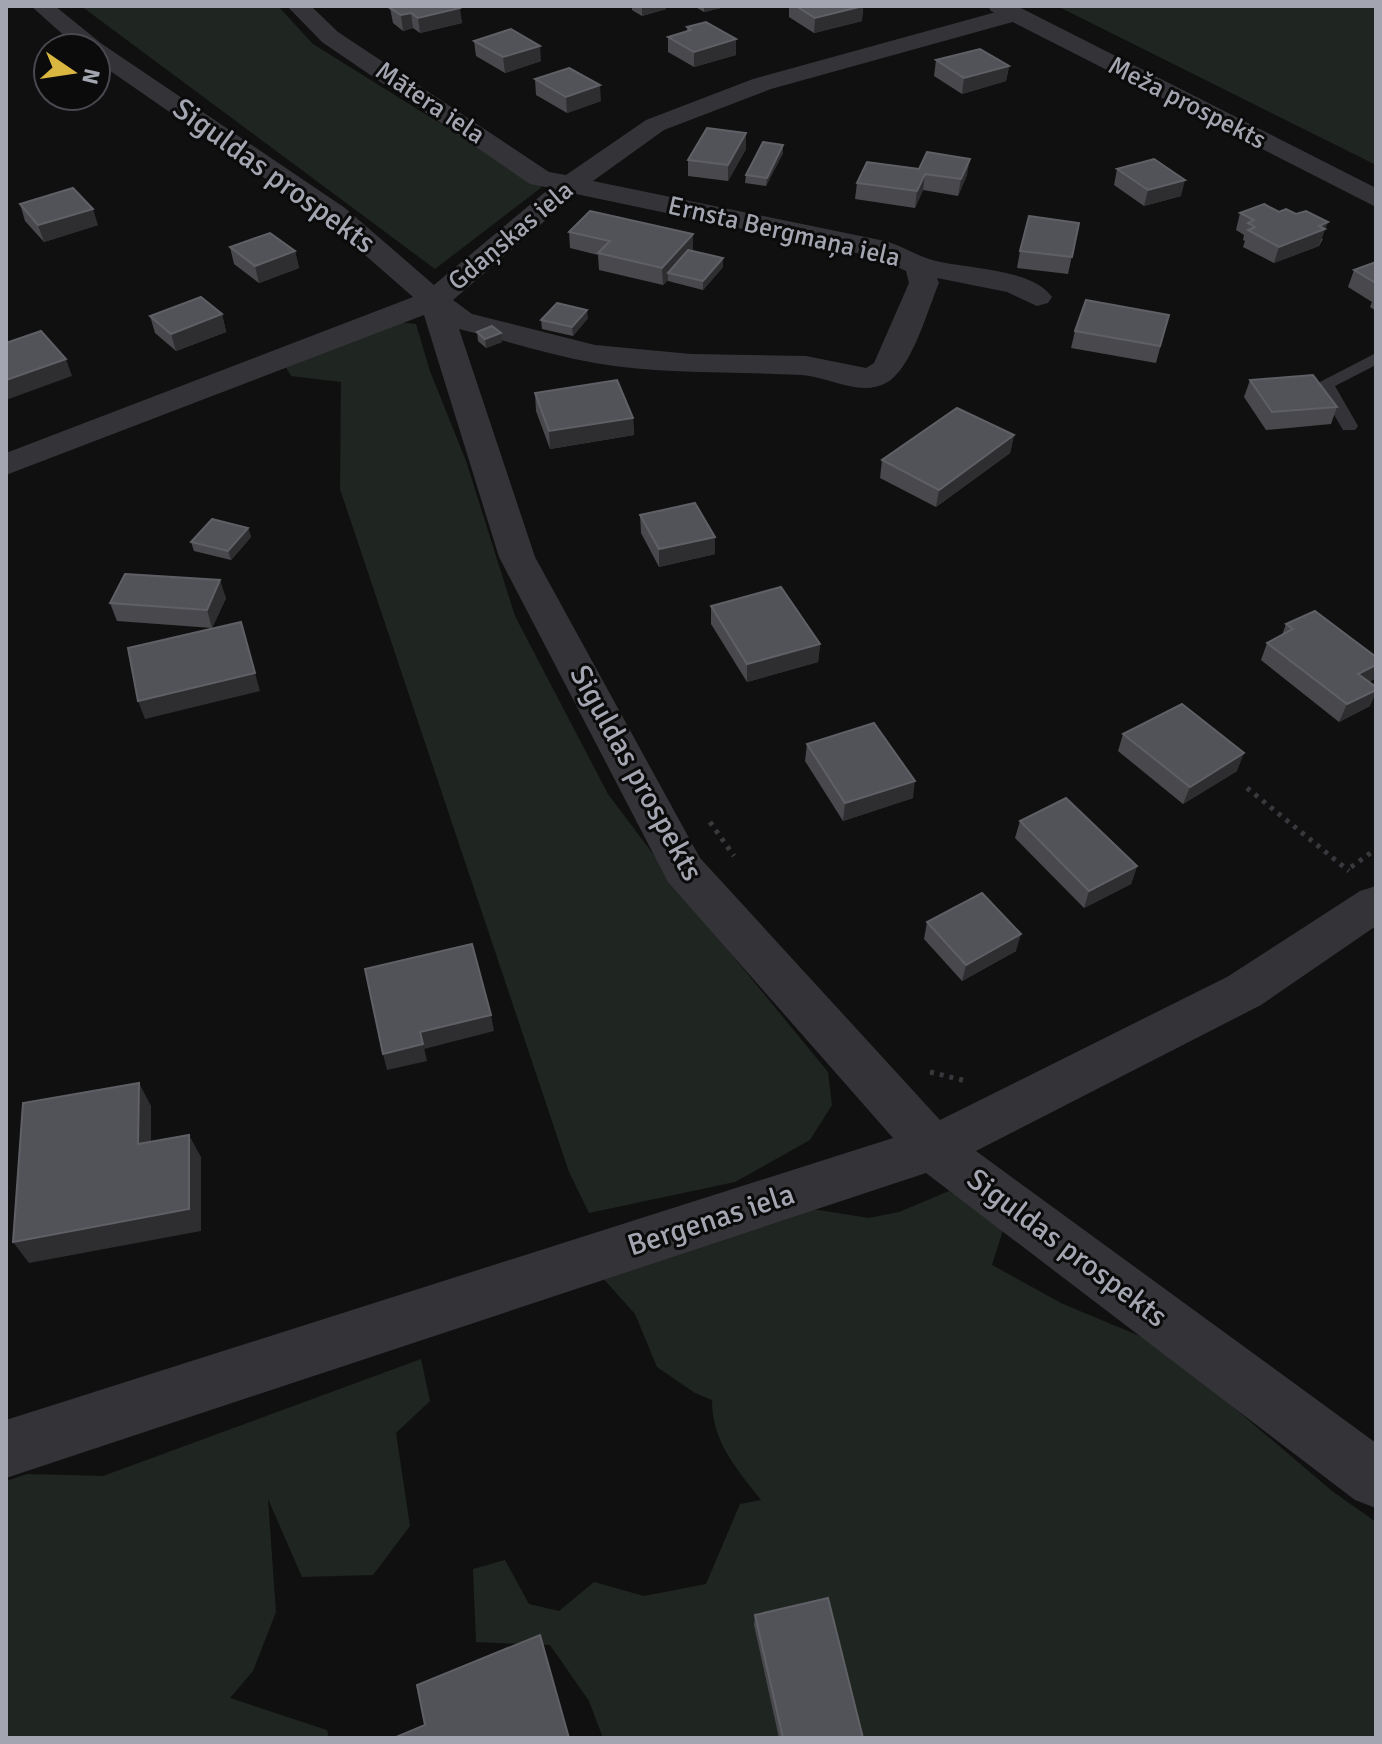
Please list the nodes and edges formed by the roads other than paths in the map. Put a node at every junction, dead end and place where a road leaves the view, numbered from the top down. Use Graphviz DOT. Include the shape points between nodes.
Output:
graph roads {
  1 [pos="42,6"];
  2 [pos="298,6"];
  3 [pos="1007,10"];
  4 [pos="71,32"];
  5 [pos="112,61"];
  6 [pos="570,185"];
  7 [pos="1376,199"];
  8 [pos="919,266"];
  9 [pos="1037,297"];
  10 [pos="434,300"];
  11 [pos="1376,358"];
  12 [pos="1349,426"];
  13 [pos="6,465"];
  14 [pos="1355,890"];
  15 [pos="933,1148"];
  16 [pos="6,1449"];
  17 [pos="1376,1479"];
  1 -- 4 [label="street, Siguldas prospekts"];
  2 -- 6 [label="street, Mātera iela" via="330,37 540,178"];
  3 -- 6 [label="street, Gdaņskas iela" via="762,84 655,125"];
  3 -- 7 [label="street, Meža prospekts"];
  5 -- 10 [label="street, Siguldas prospekts" via="335,214"];
  6 -- 8 [label="street, Ernsta Bergmaņa iela" via="885,250"];
  6 -- 10 [label="street, Gdaņskas iela"];
  8 -- 9 [label="street" via="1016,285"];
  8 -- 10 [label="street, Ernsta Bergmaņa iela" via="924,283 888,368 872,378 806,366 595,354 461,320"];
  10 -- 13 [label="street, Gdaņskas iela"];
  10 -- 15 [label="street, Siguldas prospekts" via="517,557 684,870"];
  11 -- 12 [label="lane" via="1325,384"];
  14 -- 15 [label="street, Bergenas iela" via="1244,991"];
  15 -- 16 [label="street, Bergenas iela"];
  15 -- 17 [label="street, Siguldas prospekts"];
}
